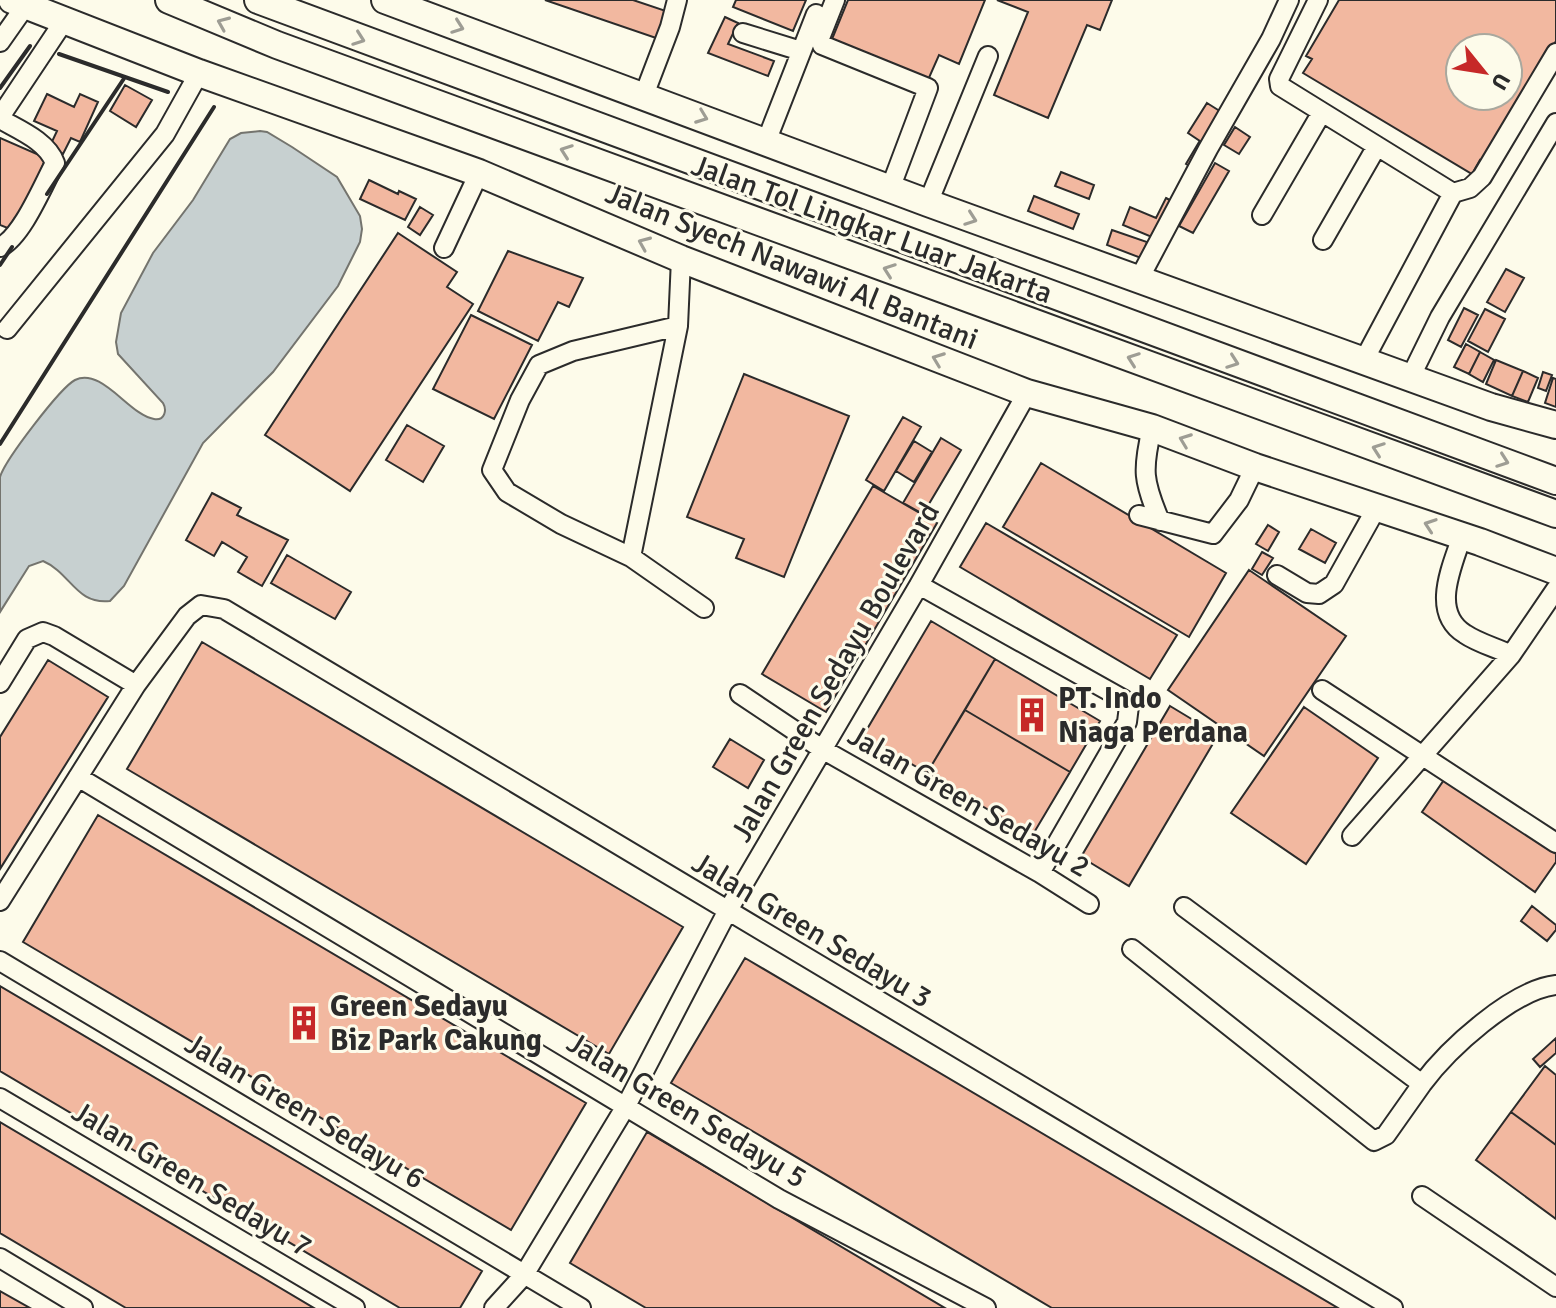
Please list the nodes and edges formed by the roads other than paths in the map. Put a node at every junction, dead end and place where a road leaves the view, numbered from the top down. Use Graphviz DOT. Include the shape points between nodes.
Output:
graph roads {
  1 [pos="169,0"];
  2 [pos="258,0"];
  3 [pos="677,0"];
  4 [pos="822,0"];
  5 [pos="835,0"];
  6 [pos="1289,0"];
  7 [pos="1318,0"];
  8 [pos="388,1"];
  9 [pos="19,3"];
  10 [pos="64,21"];
  11 [pos="743,33"];
  12 [pos="0,42"];
  13 [pos="801,51"];
  14 [pos="1556,53"];
  15 [pos="988,56"];
  16 [pos="199,73"];
  17 [pos="644,95"];
  18 [pos="1322,112"];
  19 [pos="0,118"];
  20 [pos="1556,123"];
  21 [pos="766,142"];
  22 [pos="1377,146"];
  23 [pos="479,173"];
  24 [pos="890,189"];
  25 [pos="1453,193"];
  26 [pos="928,203"];
  27 [pos="1262,215"];
  28 [pos="1323,240"];
  29 [pos="0,247"];
  30 [pos="444,248"];
  31 [pos="681,259"];
  32 [pos="1139,279"];
  33 [pos="678,326"];
  34 [pos="7,329"];
  35 [pos="1364,360"];
  36 [pos="1411,376"];
  37 [pos="1027,393"];
  38 [pos="1556,425"];
  39 [pos="1152,428"];
  40 [pos="1255,467"];
  41 [pos="1556,481"];
  42 [pos="1377,507"];
  43 [pos="1556,514"];
  44 [pos="1139,515"];
  45 [pos="1160,521"];
  46 [pos="1462,536"];
  47 [pos="631,557"];
  48 [pos="1556,571"];
  49 [pos="1277,575"];
  50 [pos="919,585"];
  51 [pos="1556,589"];
  52 [pos="704,608"];
  53 [pos="1511,655"];
  54 [pos="0,683"];
  55 [pos="136,685"];
  56 [pos="1322,690"];
  57 [pos="740,694"];
  58 [pos="822,749"];
  59 [pos="1423,757"];
  60 [pos="78,777"];
  61 [pos="1352,836"];
  62 [pos="1556,843"];
  63 [pos="1040,873"];
  64 [pos="0,901"];
  65 [pos="1089,904"];
  66 [pos="1184,907"];
  67 [pos="727,912"];
  68 [pos="1132,949"];
  69 [pos="0,961"];
  70 [pos="1556,985"];
  71 [pos="1422,1084"];
  72 [pos="0,1098"];
  73 [pos="626,1106"];
  74 [pos="1422,1196"];
  75 [pos="0,1258"];
  76 [pos="524,1275"];
  77 [pos="1556,1287"];
  78 [pos="83,1308"];
  79 [pos="355,1308"];
  80 [pos="494,1308"];
  81 [pos="581,1308"];
  82 [pos="986,1308"];
  83 [pos="1393,1308"];
  43 -- 1 [label="highway, Jalan Tol Lingkar Luar Jakarta, one-way" via="277,45"];
  2 -- 41 [label="highway, Jalan Tol Lingkar Luar Jakarta, one-way"];
  3 -- 17 [label="street"];
  4 -- 13 [label="street"];
  5 -- 24 [label="street" via="822,45 928,88"];
  6 -- 32 [label="street"];
  7 -- 18 [label="street" via="1279,79 1280,86"];
  8 -- 17 [label="highway, one-way"];
  9 -- 10 [label="highway, Jalan Syech Nawawi Al Bantani"];
  9 -- 12 [label="street"];
  10 -- 16 [label="highway, Jalan Syech Nawawi Al Bantani"];
  10 -- 19 [label="street"];
  11 -- 13 [label="street"];
  13 -- 21 [label="street"];
  14 -- 25 [label="street" via="1482,177"];
  15 -- 26 [label="street"];
  16 -- 23 [label="highway, Jalan Syech Nawawi Al Bantani"];
  16 -- 34 [label="street" via="165,134"];
  17 -- 21 [label="highway, one-way"];
  18 -- 22 [label="street"];
  18 -- 27 [label="street"];
  19 -- 29 [label="street" via="43,145 55,163 17,231"];
  20 -- 36 [label="street" via="1440,317"];
  21 -- 24 [label="highway"];
  22 -- 25 [label="street"];
  22 -- 28 [label="street"];
  23 -- 30 [label="street"];
  31 -- 23 [label="highway, Jalan Syech Nawawi Al Bantani, one-way"];
  24 -- 26 [label="highway"];
  25 -- 35 [label="street"];
  26 -- 32 [label="highway, one-way"];
  31 -- 33 [label="street"];
  37 -- 31 [label="highway, Jalan Syech Nawawi Al Bantani, one-way"];
  32 -- 35 [label="highway"];
  33 -- 47 [label="street"];
  33 -- 47 [label="street" via="573,351 539,365 492,470 507,492"];
  35 -- 36 [label="highway"];
  36 -- 38 [label="highway"];
  37 -- 39 [label="highway, Jalan Syech Nawawi Al Bantani"];
  37 -- 50 [label="street, Jalan Green Sedayu Boulevard"];
  40 -- 39 [label="highway, Jalan Syech Nawawi Al Bantani, one-way"];
  39 -- 45 [label="street" via="1144,462 1146,489"];
  40 -- 42 [label="highway, Jalan Syech Nawawi Al Bantani"];
  40 -- 45 [label="street" via="1215,533"];
  46 -- 42 [label="highway, Jalan Syech Nawawi Al Bantani, one-way"];
  42 -- 49 [label="street" via="1334,584 1319,594 1307,593"];
  44 -- 45 [label="street"];
  46 -- 48 [label="highway, Jalan Syech Nawawi Al Bantani"];
  46 -- 53 [label="street" via="1444,608 1465,634"];
  47 -- 52 [label="street"];
  50 -- 58 [label="street, Jalan Green Sedayu Boulevard"];
  50 -- 63 [label="street" via="1129,706 1127,722"];
  51 -- 53 [label="street"];
  53 -- 59 [label="street"];
  54 -- 55 [label="street" via="27,639 43,632"];
  55 -- 60 [label="street"];
  55 -- 67 [label="street, Jalan Green Sedayu 3" via="187,616 201,605 224,609"];
  56 -- 59 [label="street"];
  57 -- 58 [label="street, Jalan Green Sedayu 2"];
  58 -- 63 [label="street, Jalan Green Sedayu 2"];
  58 -- 67 [label="street, Jalan Green Sedayu Boulevard"];
  59 -- 61 [label="street"];
  59 -- 62 [label="street"];
  60 -- 64 [label="street"];
  60 -- 73 [label="street, Jalan Green Sedayu 5"];
  63 -- 65 [label="street, Jalan Green Sedayu 2"];
  66 -- 71 [label="street"];
  67 -- 73 [label="street, Jalan Green Sedayu Boulevard"];
  67 -- 83 [label="street, Jalan Green Sedayu 3"];
  68 -- 71 [label="street" via="1374,1141 1386,1135"];
  69 -- 76 [label="street, Jalan Green Sedayu 6"];
  70 -- 71 [label="street" via="1508,1005 1466,1035"];
  72 -- 79 [label="street, Jalan Green Sedayu 7"];
  73 -- 76 [label="street, Jalan Green Sedayu Boulevard"];
  73 -- 82 [label="street, Jalan Green Sedayu 5" via="779,1199"];
  74 -- 77 [label="street"];
  75 -- 78 [label="street"];
  76 -- 80 [label="street, Jalan Green Sedayu Boulevard"];
  76 -- 81 [label="street, Jalan Green Sedayu 6"];
}
